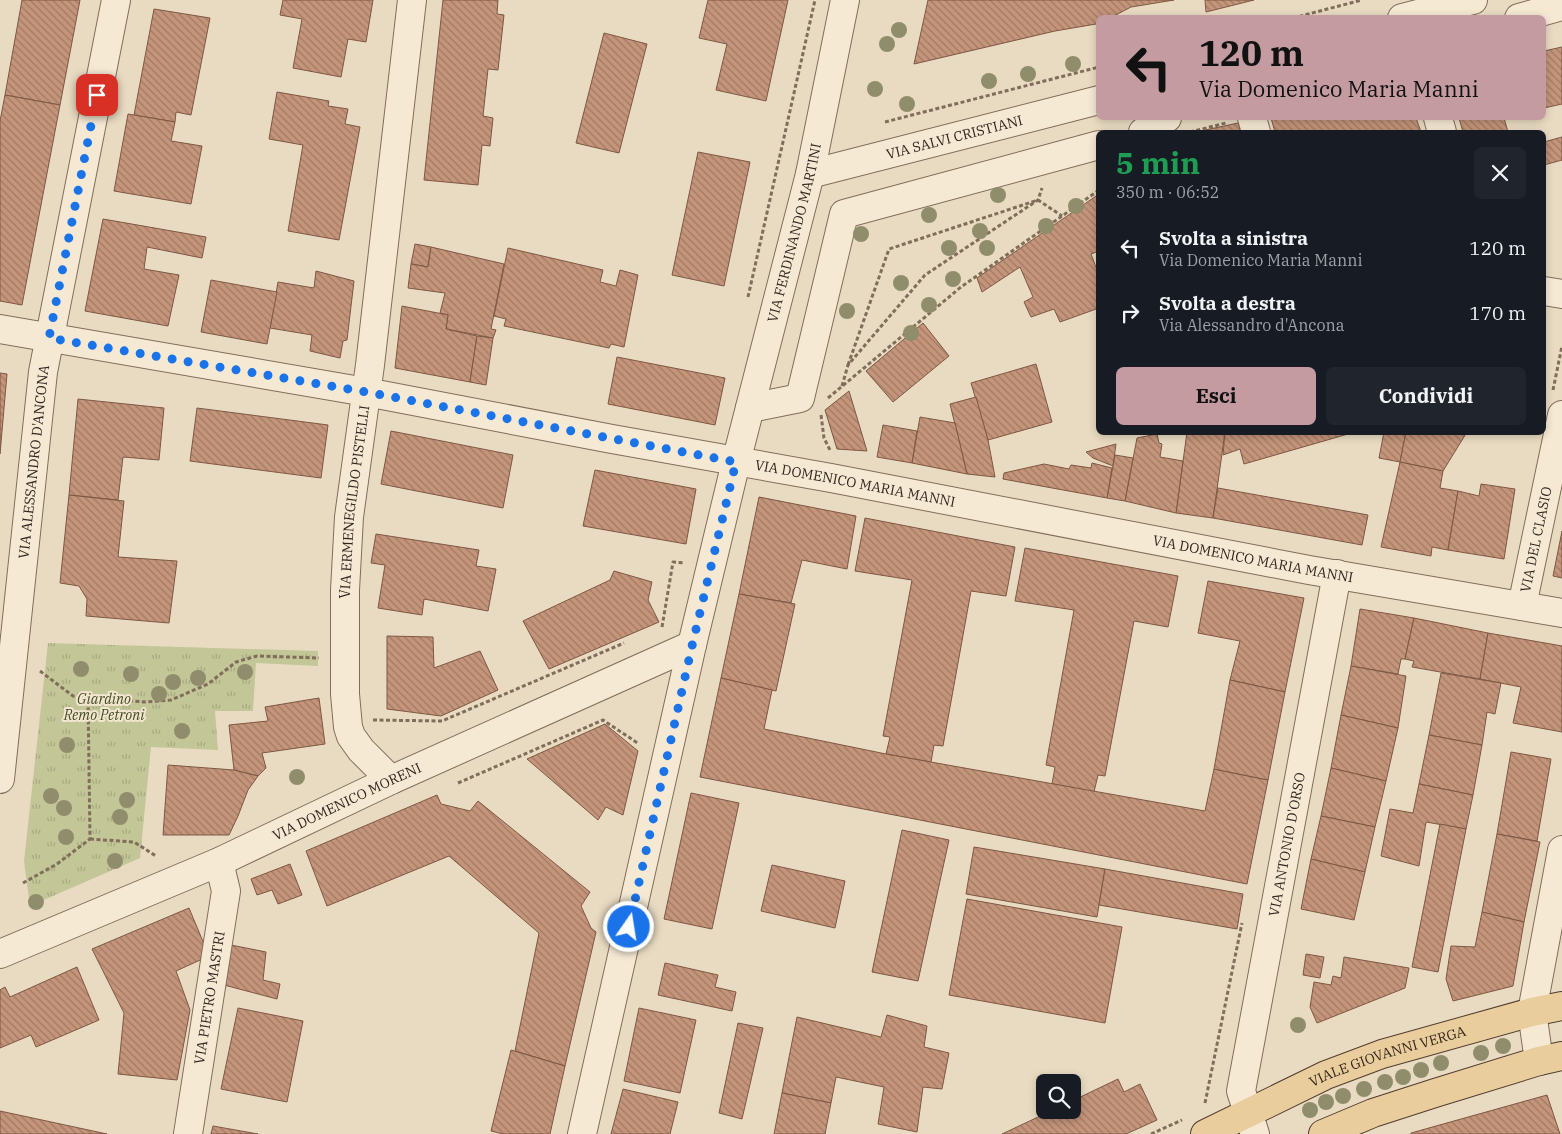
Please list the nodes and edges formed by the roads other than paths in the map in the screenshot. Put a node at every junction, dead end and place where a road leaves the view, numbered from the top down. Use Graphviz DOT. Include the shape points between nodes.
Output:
graph roads {
  1 [pos="116,0"];
  2 [pos="412,0"];
  3 [pos="845,0"];
  4 [pos="1472,0"];
  5 [pos="1562,6"];
  6 [pos="1414,15"];
  7 [pos="1530,15"];
  8 [pos="1096,101"];
  9 [pos="1164,120"];
  10 [pos="1240,120"];
  11 [pos="1151,130"];
  12 [pos="1253,130"];
  13 [pos="1096,146"];
  14 [pos="810,174"];
  15 [pos="844,214"];
  16 [pos="798,216"];
  17 [pos="1546,290"];
  18 [pos="1562,294"];
  19 [pos="0,329"];
  20 [pos="49,338"];
  21 [pos="366,392"];
  22 [pos="750,408"];
  23 [pos="1562,415"];
  24 [pos="736,462"];
  25 [pos="1337,574"];
  26 [pos="1522,606"];
  27 [pos="1562,613"];
  28 [pos="692,646"];
  29 [pos="0,779"];
  30 [pos="391,780"];
  31 [pos="1562,850"];
  32 [pos="219,862"];
  33 [pos="0,954"];
  34 [pos="1562,1006"];
  35 [pos="1532,1012"];
  36 [pos="1550,1059"];
  37 [pos="1252,1123"];
  38 [pos="1195,1126"];
  39 [pos="188,1134"];
  40 [pos="582,1134"];
  41 [pos="1323,1134"];
  1 -- 20 [label="street, VIA ALESSANDRO D'ANCONA"];
  2 -- 21 [label="street, VIA ERMENEGILDO PISTELLI"];
  3 -- 14 [label="street, VIA FERDINANDO MARTINI"];
  4 -- 6 [label="street"];
  5 -- 7 [label="street"];
  8 -- 14 [label="street, VIA SALVI CRISTIANI"];
  9 -- 11 [label="street"];
  10 -- 12 [label="street"];
  13 -- 15 [label="street"];
  14 -- 16 [label="street, VIA FERDINANDO MARTINI"];
  15 -- 16 [label="street"];
  15 -- 22 [label="street" via="800,398"];
  16 -- 22 [label="street, VIA FERDINANDO MARTINI"];
  17 -- 18 [label="street"];
  19 -- 20 [label="street, VIA DOMENICO MARIA MANNI"];
  20 -- 21 [label="street, VIA DOMENICO MARIA MANNI"];
  20 -- 29 [label="street, VIA ALESSANDRO D'ANCONA"];
  21 -- 24 [label="street, VIA DOMENICO MARIA MANNI"];
  21 -- 30 [label="street, VIA ERMENEGILDO PISTELLI" via="349,517 345,590 345,712 356,744"];
  22 -- 24 [label="street, VIA FERDINANDO MARTINI"];
  23 -- 26 [label="street, VIA DEL CLASIO"];
  24 -- 25 [label="street, VIA DOMENICO MARIA MANNI"];
  24 -- 28 [label="street, VIA FERDINANDO MARTINI"];
  25 -- 26 [label="street, VIA DOMENICO MARIA MANNI"];
  25 -- 37 [label="street, VIA ANTONIO D'ORSO" via="1241,1091"];
  26 -- 27 [label="street, VIA DOMENICO MARIA MANNI"];
  28 -- 30 [label="street, VIA DOMENICO MORENI"];
  28 -- 40 [label="street, VIA FERDINANDO MARTINI"];
  30 -- 32 [label="street, VIA DOMENICO MORENI"];
  31 -- 35 [label="street"];
  32 -- 33 [label="street, VIA DOMENICO MORENI"];
  32 -- 39 [label="street, VIA PIETRO MASTRI" via="226,891"];
  34 -- 35 [label="main road, VIALE GIOVANNI VERGA"];
  35 -- 36 [label="street"];
  35 -- 37 [label="main road, VIALE GIOVANNI VERGA" via="1382,1054 1326,1075"];
  36 -- 41 [label="main road" via="1374,1113"];
  37 -- 38 [label="main road, VIALE GIOVANNI VERGA"];
}
